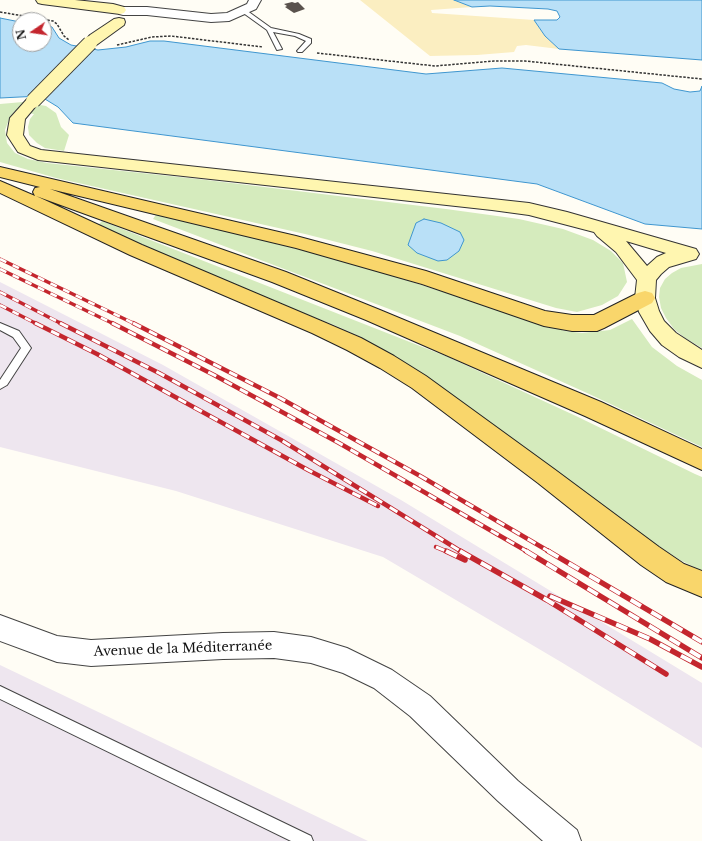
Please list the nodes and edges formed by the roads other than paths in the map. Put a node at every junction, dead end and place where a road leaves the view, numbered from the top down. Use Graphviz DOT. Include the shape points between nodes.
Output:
graph roads {
  1 [pos="42,0"];
  2 [pos="255,0"];
  3 [pos="67,4"];
  4 [pos="244,11"];
  5 [pos="121,16"];
  6 [pos="103,20"];
  7 [pos="269,29"];
  8 [pos="92,40"];
  9 [pos="279,49"];
  10 [pos="300,51"];
  11 [pos="0,172"];
  12 [pos="0,178"];
  13 [pos="0,186"];
  14 [pos="600,228"];
  15 [pos="696,254"];
  16 [pos="647,279"];
  17 [pos="645,298"];
  18 [pos="0,326"];
  19 [pos="702,360"];
  20 [pos="0,385"];
  21 [pos="702,460"];
  22 [pos="702,584"];
  23 [pos="0,628"];
  24 [pos="0,692"];
  25 [pos="306,841"];
  26 [pos="566,841"];
  1 -- 3 [label="street"];
  2 -- 4 [label="street" via="252,6"];
  3 -- 5 [label="street" via="113,8"];
  3 -- 6 [label="street" via="88,11"];
  4 -- 5 [label="street" via="229,17 211,18"];
  4 -- 7 [label="lane"];
  5 -- 6 [label="street" via="112,23"];
  5 -- 8 [label="street"];
  6 -- 8 [label="street"];
  7 -- 9 [label="lane"];
  7 -- 10 [label="lane" via="309,40"];
  8 -- 14 [label="street, bridge" via="18,118 15,135 24,149 38,155 492,204 560,216"];
  11 -- 17 [label="main road" via="296,242 426,278 544,318 572,323 597,323"];
  12 -- 21 [label="main road" via="134,224 374,315 593,409"];
  13 -- 22 [label="main road" via="136,250 319,328 387,362 419,382 650,556 675,573"];
  14 -- 15 [label="street"];
  14 -- 16 [label="street" via="622,248"];
  15 -- 16 [label="street" via="675,257 663,262"];
  16 -- 17 [label="street"];
  17 -- 19 [label="street" via="649,312 665,335"];
  18 -- 20 [label="lane" via="16,334 26,348"];
  23 -- 26 [label="street, Avenue de la Méditerranée" via="57,649 91,653 274,645 311,650 347,661 383,679 420,706 508,791"];
  24 -- 25 [label="lane"];
}
